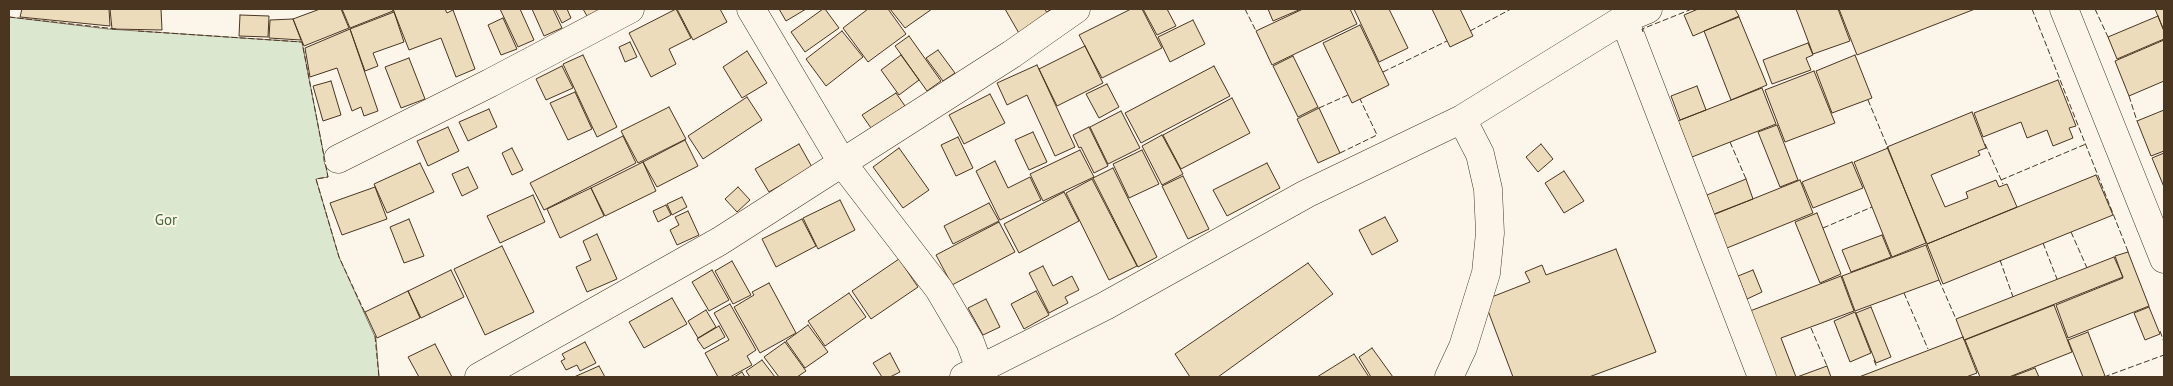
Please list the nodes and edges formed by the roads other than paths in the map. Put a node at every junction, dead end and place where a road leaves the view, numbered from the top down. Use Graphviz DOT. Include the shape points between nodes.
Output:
graph roads {
  1 [pos="630,9"];
  2 [pos="751,9"];
  3 [pos="1076,9"];
  4 [pos="2064,9"];
  5 [pos="1636,14"];
  6 [pos="1462,119"];
  7 [pos="338,159"];
  8 [pos="843,164"];
  9 [pos="2164,259"];
  10 [pos="976,375"];
  11 [pos="479,377"];
  12 [pos="1449,377"];
  13 [pos="1762,377"];
  1 -- 7 [label="street"];
  2 -- 8 [label="street"];
  3 -- 8 [label="street"];
  4 -- 9 [label="street"];
  5 -- 6 [label="street"];
  5 -- 13 [label="street"];
  6 -- 10 [label="street" via="1306,194"];
  6 -- 12 [label="street" via="1480,154 1488,188 1490,233 1486,272"];
  8 -- 10 [label="street" via="939,289 970,342"];
  8 -- 11 [label="street" via="720,241"];
}
